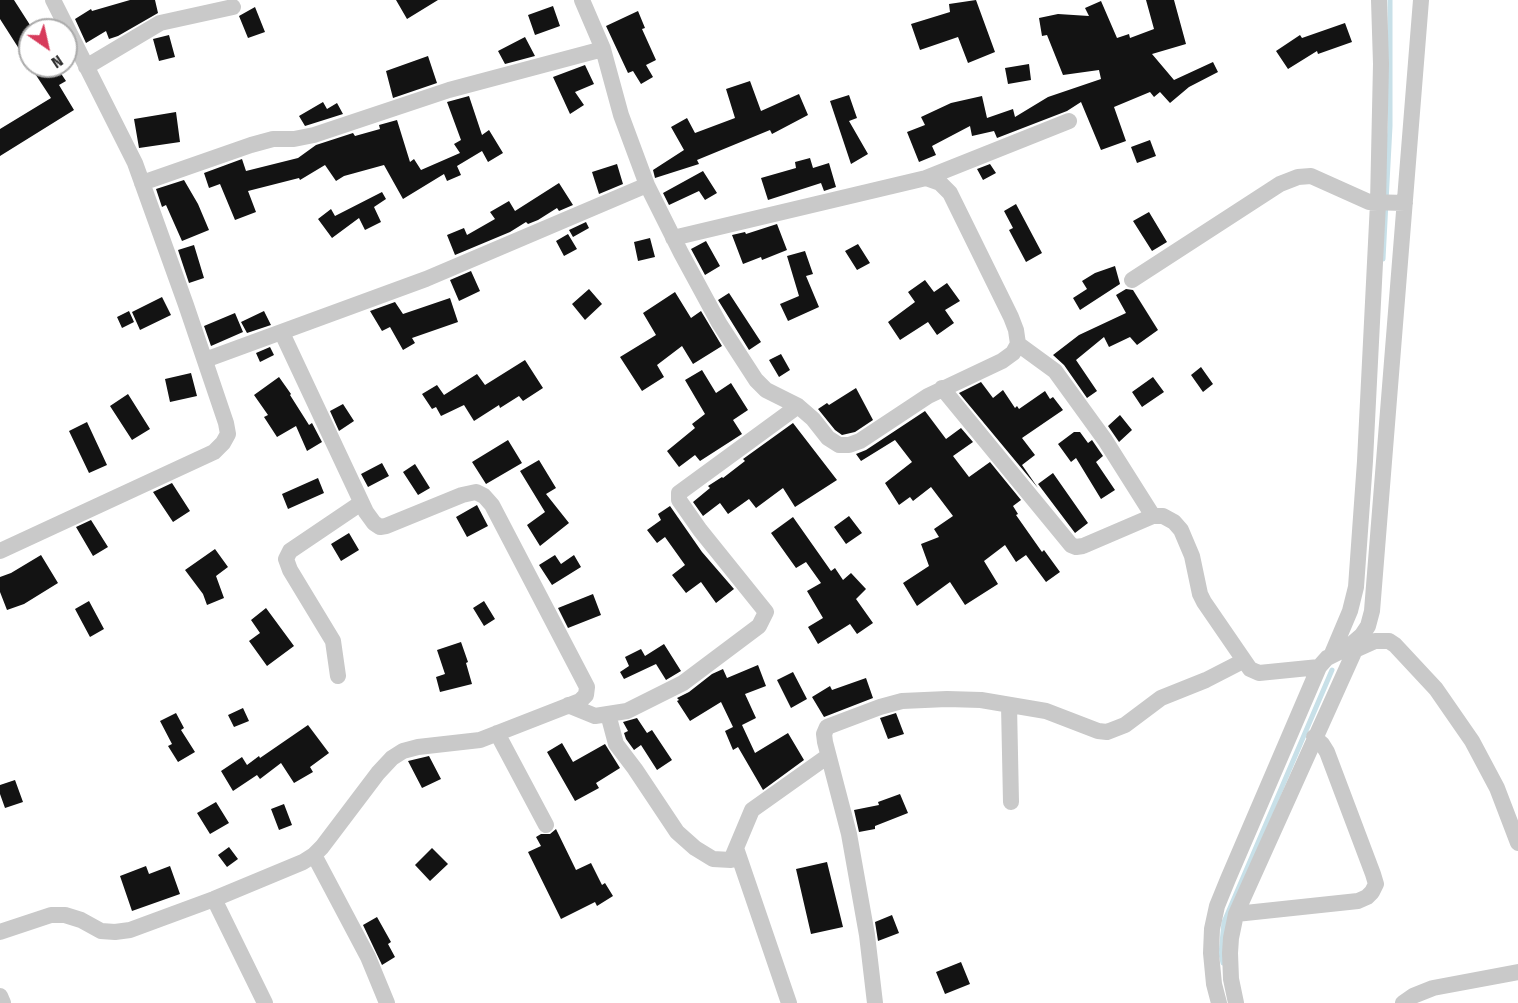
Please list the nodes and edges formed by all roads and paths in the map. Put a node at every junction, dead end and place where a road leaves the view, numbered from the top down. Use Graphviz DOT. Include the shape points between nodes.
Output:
graph roads {
  1 [pos="53,0"];
  2 [pos="582,0"];
  3 [pos="1379,0"];
  4 [pos="1421,0"];
  5 [pos="233,7"];
  6 [pos="603,49"];
  7 [pos="86,67"];
  8 [pos="1069,121"];
  9 [pos="926,178"];
  10 [pos="141,183"];
  11 [pos="647,185"];
  12 [pos="1390,203"];
  13 [pos="673,238"];
  14 [pos="1132,280"];
  15 [pos="282,333"];
  16 [pos="1018,344"];
  17 [pos="205,360"];
  18 [pos="942,388"];
  19 [pos="798,406"];
  20 [pos="361,503"];
  21 [pos="1153,516"];
  22 [pos="0,552"];
  23 [pos="1351,649"];
  24 [pos="1244,661"];
  25 [pos="1325,661"];
  26 [pos="338,676"];
  27 [pos="568,705"];
  28 [pos="1009,705"];
  29 [pos="608,714"];
  30 [pos="497,733"];
  31 [pos="1314,737"];
  32 [pos="828,756"];
  33 [pos="1011,802"];
  34 [pos="546,825"];
  35 [pos="1518,843"];
  36 [pos="736,848"];
  37 [pos="314,855"];
  38 [pos="214,898"];
  39 [pos="1236,914"];
  40 [pos="0,932"];
  41 [pos="1518,972"];
  42 [pos="0,996"];
  43 [pos="3,1003"];
  44 [pos="265,1003"];
  45 [pos="387,1003"];
  46 [pos="789,1003"];
  47 [pos="875,1003"];
  48 [pos="1219,1003"];
  49 [pos="1236,1003"];
  50 [pos="1403,1003"];
  1 -- 7 [label="street"];
  2 -- 6 [label="street"];
  3 -- 12 [label="street"];
  4 -- 12 [label="street"];
  5 -- 7 [label="street" via="160,23"];
  6 -- 10 [label="street" via="449,90 314,135 251,145"];
  6 -- 11 [label="street" via="621,116"];
  7 -- 10 [label="street" via="135,163"];
  8 -- 9 [label="street"];
  9 -- 13 [label="street"];
  9 -- 16 [label="street" via="940,183 950,193 1011,317"];
  10 -- 17 [label="street"];
  11 -- 13 [label="street"];
  11 -- 15 [label="street" via="426,279"];
  12 -- 14 [label="street" via="1362,200 1311,176 1298,177 1280,184"];
  12 -- 23 [label="street" via="1372,611 1368,626"];
  12 -- 25 [label="street" via="1356,587 1350,611"];
  13 -- 19 [label="street" via="756,381"];
  15 -- 17 [label="street"];
  15 -- 20 [label="street"];
  16 -- 18 [label="street" via="1002,361"];
  16 -- 21 [label="street" via="1055,371"];
  17 -- 22 [label="street" via="228,434 214,452"];
  18 -- 19 [label="street" via="849,445 839,446 828,438"];
  18 -- 21 [label="street" via="1071,545 1083,546"];
  19 -- 29 [label="street" via="679,493 700,530 766,612 759,626 683,683 627,711"];
  20 -- 26 [label="street" via="290,550 286,560 333,641"];
  20 -- 27 [label="street" via="380,527 462,495 476,492 484,496 587,687 580,701"];
  21 -- 24 [label="street" via="1163,516 1181,530 1192,556 1200,594"];
  23 -- 25 [label="street"];
  23 -- 31 [label="street"];
  23 -- 35 [label="street" via="1389,641 1436,689 1472,741 1497,788"];
  24 -- 25 [label="street" via="1258,673"];
  24 -- 28 [label="street" via="1161,698 1125,725 1107,732 1046,711"];
  25 -- 48 [label="street" via="1217,906 1211,952"];
  27 -- 29 [label="street" via="596,716"];
  27 -- 30 [label="street"];
  28 -- 32 [label="street" via="947,699 902,701 880,707 827,727 824,734"];
  28 -- 33 [label="street"];
  29 -- 36 [label="street" via="616,744 677,832 713,859 731,860"];
  30 -- 34 [label="street"];
  30 -- 37 [label="street" via="468,742 418,747 392,758"];
  31 -- 39 [label="street"];
  31 -- 39 [label="street" via="1327,752 1376,884 1359,901"];
  32 -- 36 [label="street" via="752,810"];
  32 -- 47 [label="street" via="849,834"];
  36 -- 46 [label="street"];
  37 -- 38 [label="street"];
  37 -- 45 [label="street" via="368,957"];
  38 -- 40 [label="street" via="130,930 101,931 81,920 51,915"];
  38 -- 44 [label="street"];
  39 -- 49 [label="street" via="1230,953"];
  41 -- 50 [label="street" via="1432,988"];
  42 -- 43 [label="street"];
}
